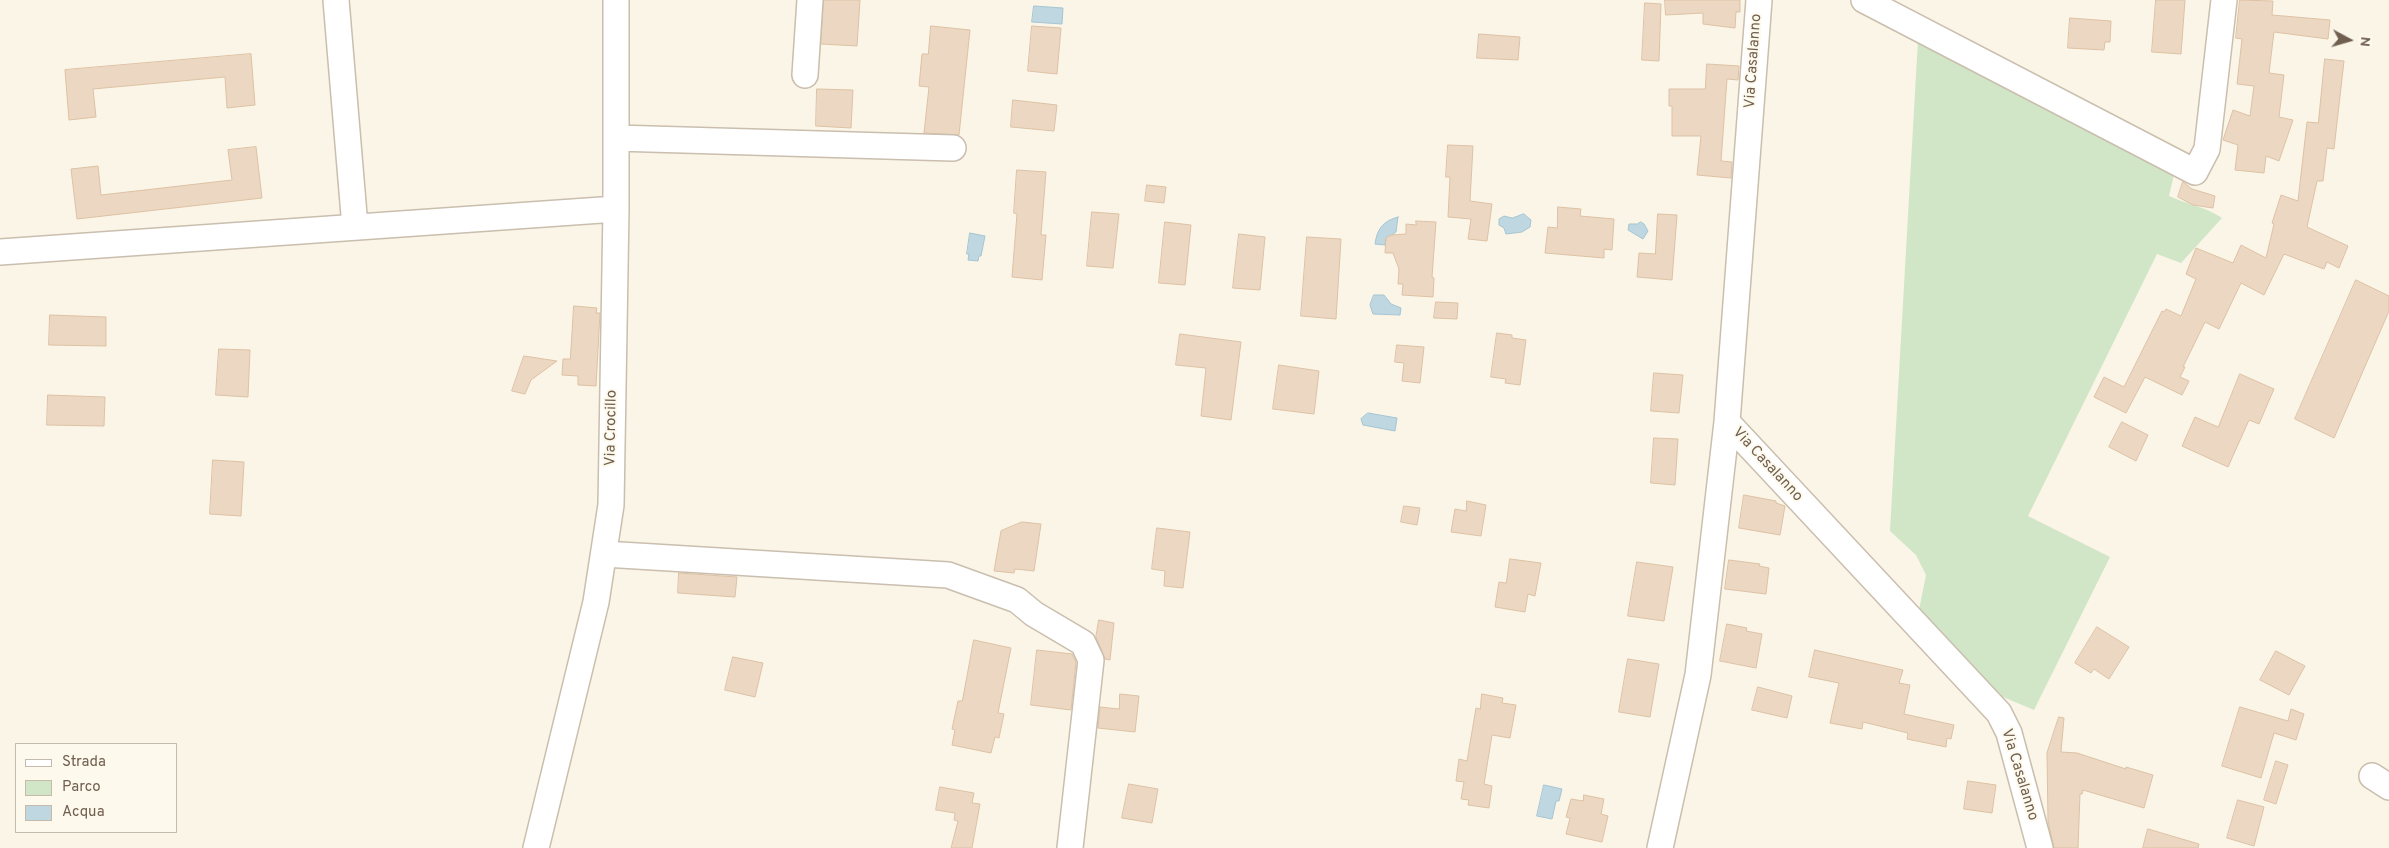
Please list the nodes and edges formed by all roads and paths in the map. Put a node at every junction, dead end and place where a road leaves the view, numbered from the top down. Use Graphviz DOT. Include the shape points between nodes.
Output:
graph roads {
  1 [pos="336,0"];
  2 [pos="616,0"];
  3 [pos="810,0"];
  4 [pos="1759,0"];
  5 [pos="1864,0"];
  6 [pos="2224,0"];
  7 [pos="805,75"];
  8 [pos="616,138"];
  9 [pos="952,148"];
  10 [pos="616,208"];
  11 [pos="355,227"];
  12 [pos="0,252"];
  13 [pos="1727,422"];
  14 [pos="604,554"];
  15 [pos="536,848"];
  16 [pos="1070,848"];
  17 [pos="1660,848"];
  18 [pos="2040,848"];
  1 -- 11 [label="street"];
  2 -- 8 [label="street, Via Crocillo"];
  3 -- 7 [label="street"];
  4 -- 13 [label="street, Via Casalanno"];
  5 -- 6 [label="street" via="2195,172 2208,149"];
  8 -- 9 [label="street"];
  8 -- 10 [label="street, Via Crocillo"];
  10 -- 11 [label="street"];
  10 -- 14 [label="street, Via Crocillo" via="611,505"];
  11 -- 12 [label="street"];
  13 -- 17 [label="street" via="1698,675"];
  13 -- 18 [label="street, Via Casalanno" via="1999,713 2009,733"];
  14 -- 15 [label="street, Via Crocillo" via="596,602"];
  14 -- 16 [label="street" via="948,575 1016,600 1083,643 1091,660"];
}
